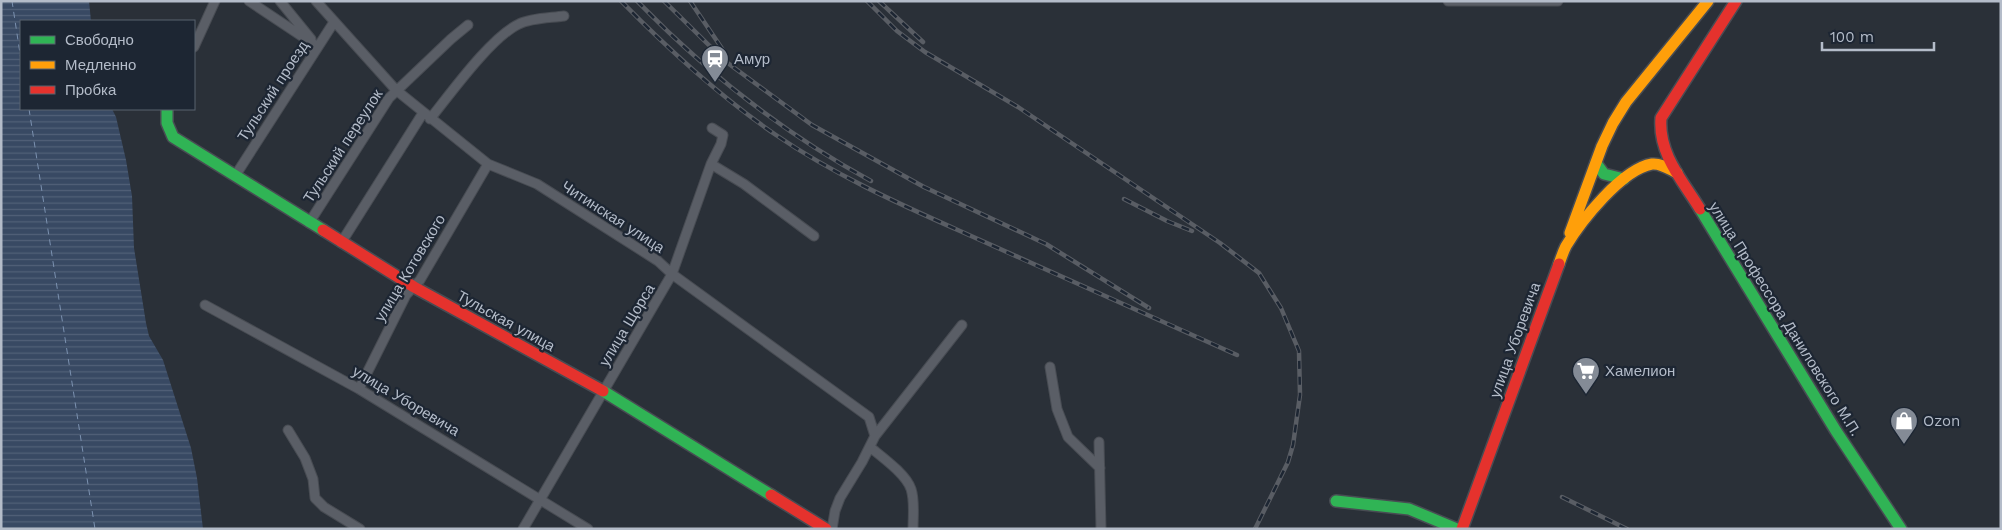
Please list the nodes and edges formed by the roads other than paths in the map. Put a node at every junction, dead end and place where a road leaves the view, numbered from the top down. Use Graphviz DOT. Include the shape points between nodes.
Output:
graph roads {
  1 [pos="215,1"];
  2 [pos="249,1"];
  3 [pos="280,1"];
  4 [pos="316,1"];
  5 [pos="1448,1"];
  6 [pos="1558,1"];
  7 [pos="1708,1"];
  8 [pos="1736,1"];
  9 [pos="564,16"];
  10 [pos="334,22"];
  11 [pos="468,25"];
  12 [pos="195,45"];
  13 [pos="318,47"];
  14 [pos="396,90"];
  15 [pos="167,110"];
  16 [pos="426,116"];
  17 [pos="712,128"];
  18 [pos="1596,163"];
  19 [pos="488,164"];
  20 [pos="710,164"];
  21 [pos="1677,173"];
  22 [pos="234,176"];
  23 [pos="1624,179"];
  24 [pos="309,223"];
  25 [pos="814,236"];
  26 [pos="341,243"];
  27 [pos="1565,248"];
  28 [pos="672,274"];
  29 [pos="414,287"];
  30 [pos="205,305"];
  31 [pos="962,325"];
  32 [pos="1050,367"];
  33 [pos="359,389"];
  34 [pos="603,391"];
  35 [pos="288,430"];
  36 [pos="875,436"];
  37 [pos="1099,442"];
  38 [pos="870,447"];
  39 [pos="1100,468"];
  40 [pos="541,500"];
  41 [pos="1336,501"];
  42 [pos="1463,528"];
  43 [pos="360,529"];
  44 [pos="523,529"];
  45 [pos="588,529"];
  46 [pos="826,529"];
  47 [pos="832,529"];
  48 [pos="913,529"];
  49 [pos="1101,529"];
  50 [pos="1901,529"];
  1 -- 12 [label="street"];
  2 -- 13 [label="street"];
  3 -- 13 [label="street"];
  4 -- 10 [label="street, Читинская улица"];
  5 -- 6 [label="street"];
  7 -- 18 [label="main road" via="1626,102"];
  8 -- 21 [label="main road, улица Профессора Даниловского М.П." via="1661,118 1661,141"];
  9 -- 16 [label="street" via="520,23 509,29"];
  10 -- 13 [label="street, Тульский проезд"];
  10 -- 14 [label="street, Читинская улица"];
  11 -- 14 [label="street, Тульский переулок"];
  13 -- 22 [label="street, Тульский проезд"];
  14 -- 16 [label="street, Читинская улица"];
  14 -- 24 [label="street, Тульский переулок"];
  15 -- 22 [label="main road, Тульская улица" via="167,127 172,137"];
  16 -- 19 [label="street, Читинская улица"];
  16 -- 26 [label="street"];
  17 -- 20 [label="street, улица Щорса" via="723,135"];
  18 -- 23 [label="main road" via="1599,171 1609,177"];
  18 -- 27 [label="main road"];
  19 -- 28 [label="street, Читинская улица" via="537,184 658,261"];
  19 -- 29 [label="street, улица Котовского"];
  20 -- 25 [label="street" via="744,184"];
  20 -- 28 [label="street, улица Щорса"];
  21 -- 23 [label="main road, улица Уборевича" via="1662,164 1651,164"];
  21 -- 50 [label="main road, улица Профессора Даниловского М.П." via="1836,431"];
  22 -- 24 [label="main road, Тульская улица"];
  23 -- 27 [label="main road, улица Уборевича" via="1611,189"];
  24 -- 26 [label="main road, Тульская улица"];
  26 -- 29 [label="main road, Тульская улица"];
  27 -- 42 [label="main road, улица Уборевича"];
  28 -- 34 [label="street, улица Щорса"];
  28 -- 36 [label="street, Читинская улица" via="869,417"];
  29 -- 33 [label="street, улица Котовского" via="406,295"];
  29 -- 34 [label="main road, Тульская улица"];
  30 -- 33 [label="street, улица Уборевича"];
  31 -- 36 [label="street"];
  32 -- 39 [label="street" via="1057,409 1068,437"];
  33 -- 40 [label="street, улица Уборевича"];
  34 -- 40 [label="street, улица Щорса"];
  34 -- 46 [label="main road, Тульская улица"];
  35 -- 43 [label="street" via="306,458 313,479 314,498"];
  36 -- 38 [label="street"];
  37 -- 39 [label="street"];
  38 -- 47 [label="street" via="840,498"];
  38 -- 48 [label="street" via="893,465 911,488"];
  39 -- 49 [label="street"];
  40 -- 44 [label="street, улица Щорса"];
  40 -- 45 [label="street, улица Уборевича"];
  41 -- 42 [label="main road" via="1409,509"];
}
